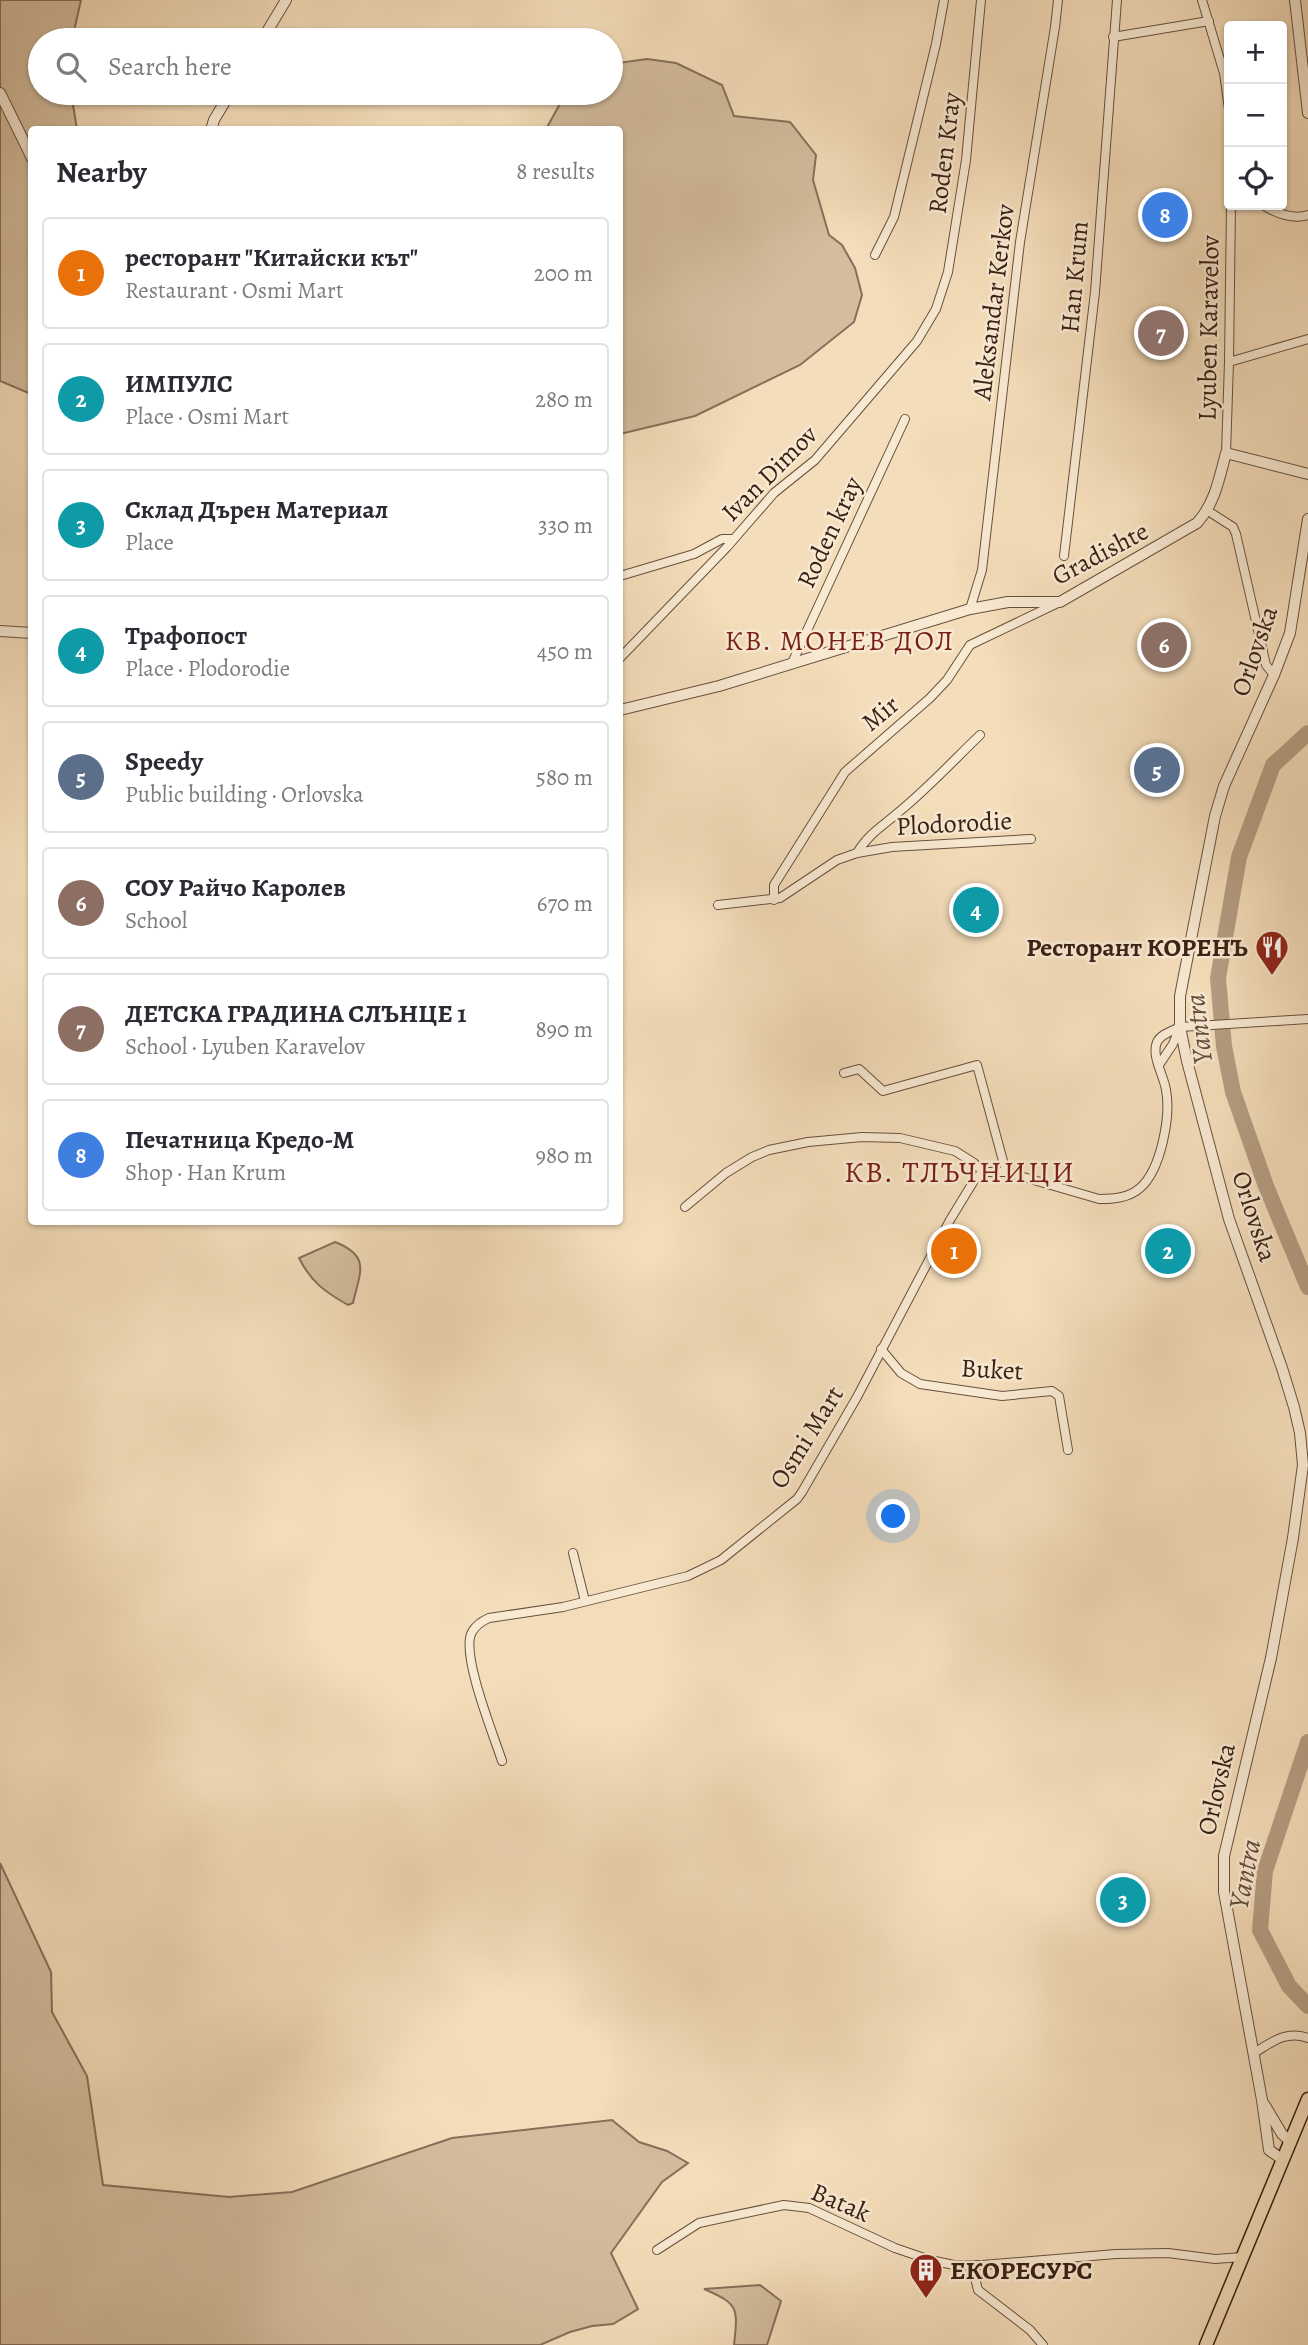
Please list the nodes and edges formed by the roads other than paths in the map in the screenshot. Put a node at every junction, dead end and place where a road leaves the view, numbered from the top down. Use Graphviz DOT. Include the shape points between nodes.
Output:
graph roads {
  1 [pos="286,0"];
  2 [pos="944,0"];
  3 [pos="981,0"];
  4 [pos="1058,0"];
  5 [pos="1117,0"];
  6 [pos="1202,0"];
  7 [pos="1295,0"];
  8 [pos="1209,21"];
  9 [pos="269,28"];
  10 [pos="1113,37"];
  11 [pos="1226,84"];
  12 [pos="0,93"];
  13 [pos="223,105"];
  14 [pos="1308,113"];
  15 [pos="212,126"];
  16 [pos="28,150"];
  17 [pos="1230,210"];
  18 [pos="1271,210"];
  19 [pos="1306,218"];
  20 [pos="875,255"];
  21 [pos="936,309"];
  22 [pos="1308,339"];
  23 [pos="1229,362"];
  24 [pos="905,419"];
  25 [pos="1226,453"];
  26 [pos="1308,474"];
  27 [pos="1208,511"];
  28 [pos="1308,519"];
  29 [pos="733,539"];
  30 [pos="1064,556"];
  31 [pos="623,575"];
  32 [pos="1060,602"];
  33 [pos="970,609"];
  34 [pos="0,631"];
  35 [pos="28,633"];
  36 [pos="623,655"];
  37 [pos="792,663"];
  38 [pos="1274,675"];
  39 [pos="623,709"];
  40 [pos="980,735"];
  41 [pos="1031,839"];
  42 [pos="857,853"];
  43 [pos="774,900"];
  44 [pos="718,905"];
  45 [pos="1308,1019"];
  46 [pos="1180,1027"];
  47 [pos="1159,1065"];
  48 [pos="844,1073"];
  49 [pos="983,1171"];
  50 [pos="1006,1172"];
  51 [pos="685,1207"];
  52 [pos="881,1349"];
  53 [pos="1068,1450"];
  54 [pos="573,1553"];
  55 [pos="585,1601"];
  56 [pos="502,1761"];
  57 [pos="1308,2038"];
  58 [pos="1254,2053"];
  59 [pos="1308,2099"];
  60 [pos="1262,2101"];
  61 [pos="1291,2142"];
  62 [pos="1283,2160"];
  63 [pos="657,2250"];
  64 [pos="1243,2257"];
  65 [pos="972,2265"];
  66 [pos="1043,2345"];
  67 [pos="1206,2345"];
  1 -- 9 [label="street"];
  2 -- 20 [label="street" via="894,217"];
  3 -- 21 [label="street, Roden Kray" via="966,160 948,272"];
  4 -- 33 [label="street, Aleksandar Kerkov" via="1020,242 983,559"];
  5 -- 10 [label="street, Han Krum"];
  6 -- 8 [label="street"];
  7 -- 14 [label="street"];
  8 -- 10 [label="street"];
  8 -- 11 [label="street"];
  10 -- 30 [label="street, Han Krum" via="1095,292"];
  12 -- 16 [label="street"];
  13 -- 15 [label="street"];
  17 -- 23 [label="street, Lyuben Karavelov"];
  18 -- 19 [label="street"];
  21 -- 29 [label="street, Ivan Dimov" via="917,341 815,460 774,493"];
  22 -- 23 [label="street"];
  23 -- 25 [label="street, Lyuben Karavelov"];
  24 -- 37 [label="street, Roden kray"];
  25 -- 26 [label="street"];
  25 -- 27 [label="street"];
  27 -- 32 [label="street, Gradishte" via="1184,532"];
  27 -- 38 [label="street" via="1233,527 1236,534 1266,664"];
  28 -- 38 [label="street, Orlovska" via="1290,633"];
  29 -- 31 [label="street"];
  29 -- 36 [label="street, Ivan Dimov"];
  32 -- 33 [label="street, Gradishte" via="1008,602"];
  32 -- 43 [label="street, Mir" via="970,645 930,698 845,772 774,886"];
  33 -- 37 [label="street, Gradishte"];
  34 -- 35 [label="street"];
  37 -- 39 [label="street, Gradishte"];
  38 -- 46 [label="street, Orlovska" via="1224,786 1215,817 1180,996"];
  40 -- 42 [label="street" via="871,834"];
  41 -- 42 [label="street, Plodorodie"];
  42 -- 43 [label="street" via="837,860"];
  43 -- 44 [label="street"];
  45 -- 46 [label="street"];
  46 -- 47 [label="street"];
  46 -- 47 [label="street" via="1158,1040"];
  46 -- 58 [label="street, Orlovska" via="1229,1219 1294,1407 1303,1465 1271,1658 1224,1856 1224,1892"];
  47 -- 50 [label="street" via="1167,1121 1155,1165 1139,1189 1099,1199"];
  48 -- 50 [label="street" via="859,1069 883,1091 977,1065"];
  49 -- 50 [label="street"];
  49 -- 51 [label="street" via="955,1151 900,1138 808,1142 752,1157"];
  49 -- 52 [label="street, Osmi Mart" via="950,1220"];
  52 -- 53 [label="street, Buket" via="901,1373 920,1384 1003,1396 1052,1391 1059,1396"];
  52 -- 55 [label="street, Osmi Mart" via="797,1499 713,1565 688,1576"];
  54 -- 55 [label="street"];
  55 -- 56 [label="street, Osmi Mart" via="489,1618 471,1633 472,1669"];
  57 -- 58 [label="street" via="1288,2035"];
  58 -- 60 [label="street, Orlovska"];
  59 -- 61 [label="main road"];
  60 -- 61 [label="street, Orlovska"];
  60 -- 62 [label="street, Orlovska" via="1269,2150"];
  61 -- 62 [label="main road"];
  62 -- 64 [label="main road"];
  63 -- 65 [label="street, Batak" via="699,2223 795,2205 930,2260"];
  64 -- 65 [label="street, Batak" via="1116,2253"];
  64 -- 67 [label="main road"];
  65 -- 66 [label="street" via="978,2290"];
}
